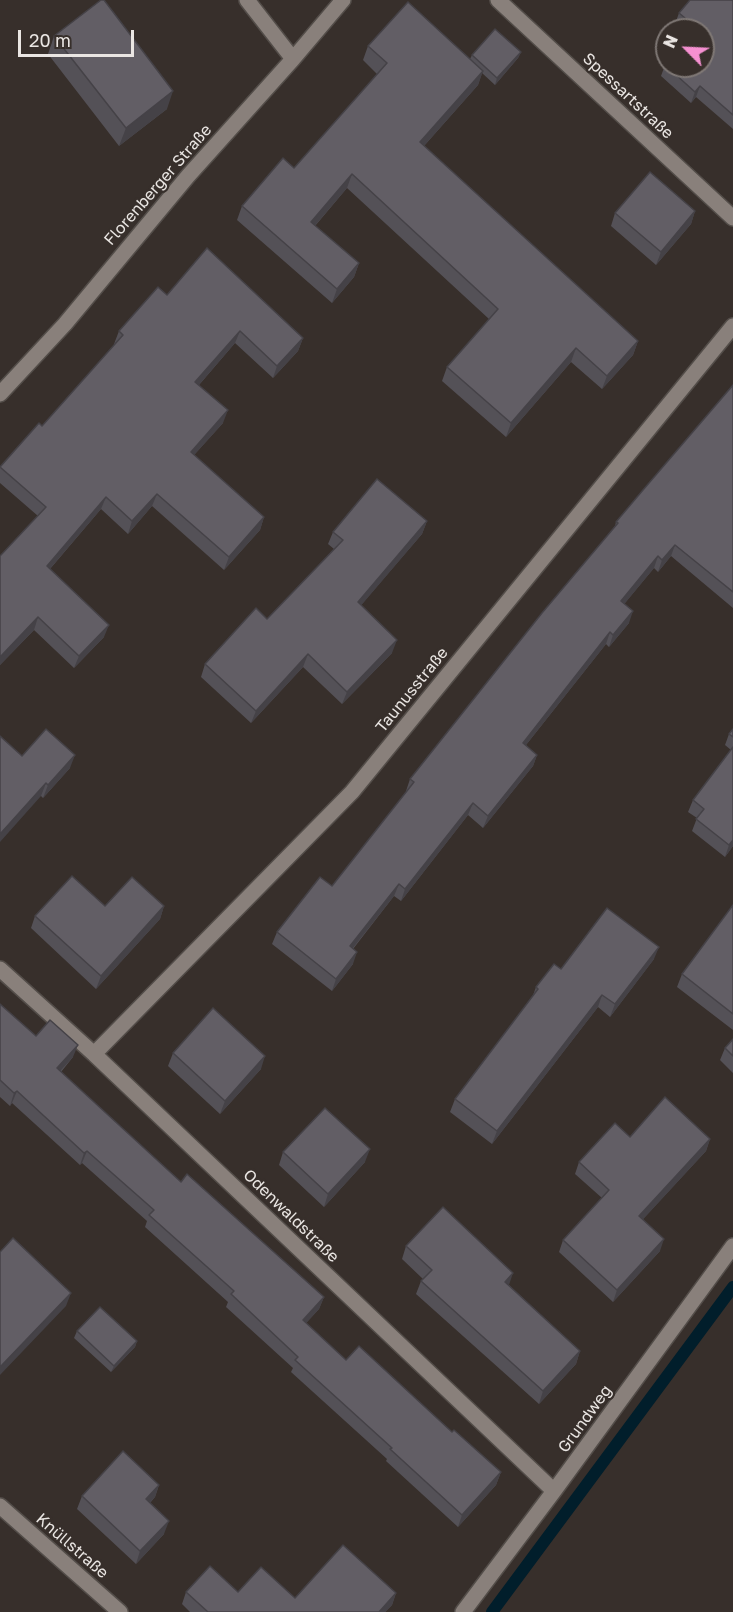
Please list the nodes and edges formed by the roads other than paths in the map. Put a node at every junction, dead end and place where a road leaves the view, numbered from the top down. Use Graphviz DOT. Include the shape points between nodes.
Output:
graph roads {
  1 [pos="247,0"];
  2 [pos="343,0"];
  3 [pos="498,0"];
  4 [pos="293,59"];
  5 [pos="733,218"];
  6 [pos="733,326"];
  7 [pos="0,394"];
  8 [pos="0,969"];
  9 [pos="94,1054"];
  10 [pos="733,1246"];
  11 [pos="554,1491"];
  12 [pos="0,1506"];
  13 [pos="120,1612"];
  14 [pos="464,1612"];
  1 -- 4 [label="street"];
  2 -- 4 [label="street, Florenberger Straße"];
  3 -- 5 [label="street, Spessartstraße"];
  4 -- 7 [label="street, Florenberger Straße"];
  6 -- 9 [label="street, Taunusstraße" via="352,792"];
  8 -- 9 [label="street, Odenwaldstraße"];
  9 -- 11 [label="street, Odenwaldstraße"];
  10 -- 11 [label="street, Grundweg"];
  11 -- 14 [label="street, Grundweg"];
  12 -- 13 [label="street, Knüllstraße"];
}
